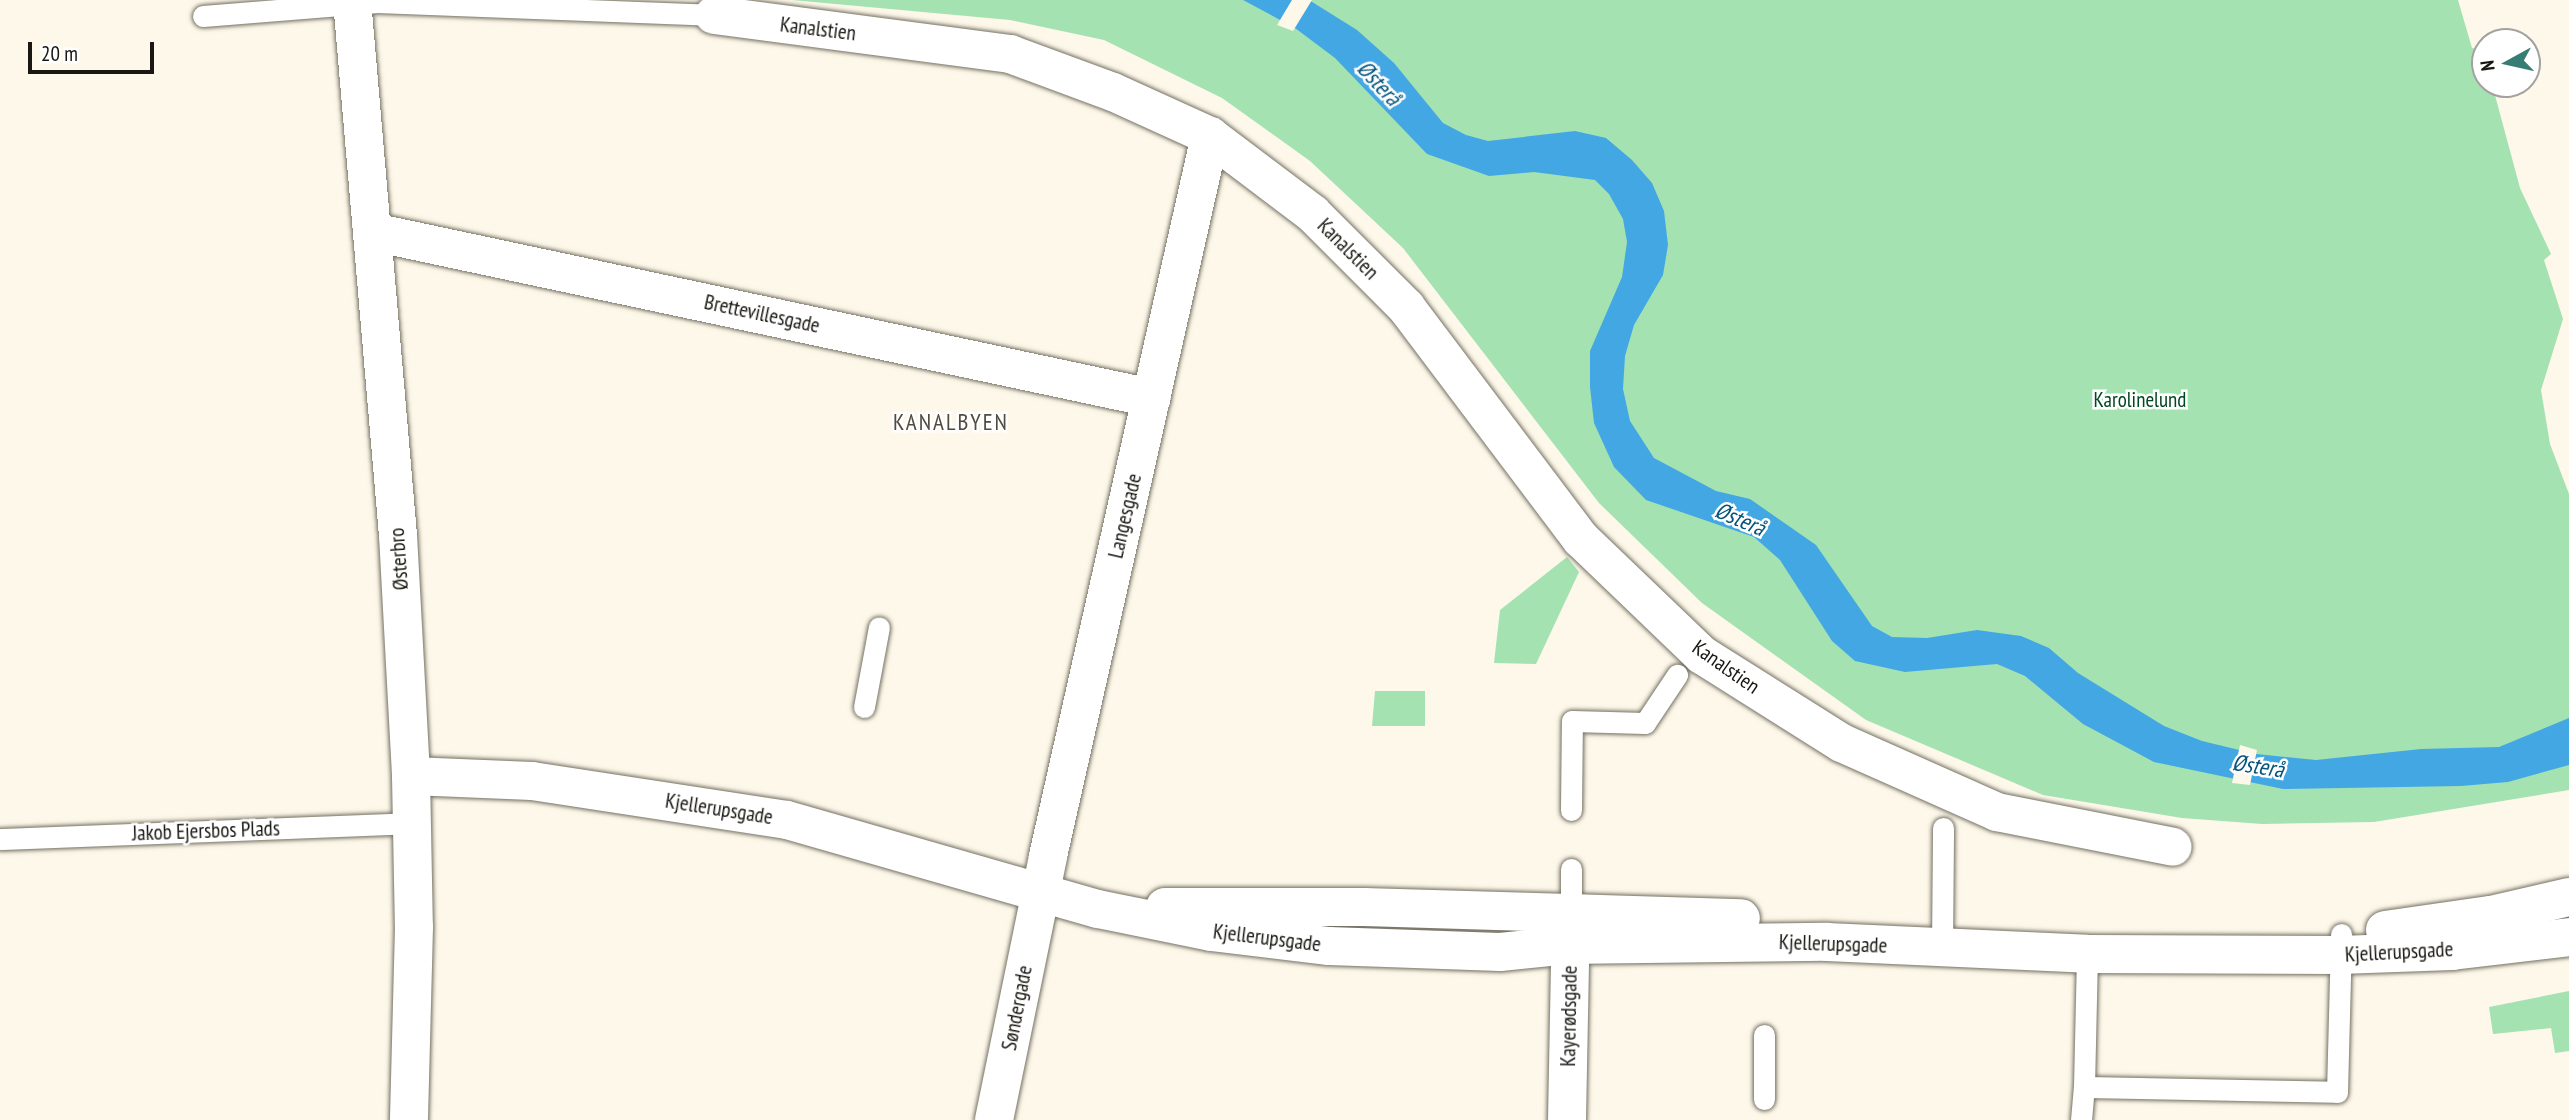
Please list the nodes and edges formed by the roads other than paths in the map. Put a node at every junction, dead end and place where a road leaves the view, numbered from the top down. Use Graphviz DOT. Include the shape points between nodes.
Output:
graph roads {
  1 [pos="353,1"];
  2 [pos="714,15"];
  3 [pos="203,16"];
  4 [pos="1210,136"];
  5 [pos="373,232"];
  6 [pos="1151,398"];
  7 [pos="879,627"];
  8 [pos="1677,675"];
  9 [pos="864,707"];
  10 [pos="411,776"];
  11 [pos="1571,810"];
  12 [pos="412,822"];
  13 [pos="1943,828"];
  14 [pos="0,839"];
  15 [pos="2173,847"];
  16 [pos="1571,869"];
  17 [pos="1040,895"];
  18 [pos="2569,897"];
  19 [pos="1570,929"];
  20 [pos="2569,937"];
  21 [pos="1942,939"];
  22 [pos="2341,945"];
  23 [pos="2087,954"];
  24 [pos="1764,1035"];
  25 [pos="2084,1087"];
  26 [pos="1764,1099"];
  27 [pos="409,1120"];
  28 [pos="994,1120"];
  29 [pos="1567,1120"];
  30 [pos="2081,1120"];
  1 -- 2 [label="lane, Kanalstien"];
  1 -- 3 [label="lane, Kanalstien"];
  1 -- 5 [label="street, Østerbro"];
  2 -- 4 [label="street, Kanalstien" via="1010,54 1113,92"];
  4 -- 6 [label="street, Langesgade"];
  4 -- 15 [label="street, Kanalstien" via="1313,214 1406,307 1581,539 1702,655 1842,743 1997,812"];
  5 -- 6 [label="street, Brettevillesgade"];
  5 -- 10 [label="street, Østerbro"];
  6 -- 17 [label="street, Langesgade"];
  7 -- 9 [label="lane"];
  8 -- 11 [label="lane" via="1645,723 1572,721"];
  10 -- 12 [label="street, Østerbro"];
  10 -- 17 [label="street, Kjellerupsgade" via="532,781 787,820 855,836"];
  12 -- 14 [label="lane, Jakob Ejersbos Plads"];
  12 -- 27 [label="street, Østerbro"];
  13 -- 21 [label="lane"];
  16 -- 19 [label="lane"];
  17 -- 19 [label="street, Kjellerupsgade" via="1098,909 1353,906"];
  17 -- 28 [label="street, Søndergade"];
  18 -- 22 [label="street, Kjellerupsgade"];
  19 -- 21 [label="street, Kjellerupsgade" via="1827,942"];
  19 -- 29 [label="street, Kayerødsgade"];
  20 -- 22 [label="street, Kjellerupsgade" via="2452,951"];
  21 -- 22 [label="street, Kjellerupsgade"];
  21 -- 23 [label="street, Kjellerupsgade"];
  22 -- 23 [label="street, Kjellerupsgade"];
  22 -- 25 [label="lane" via="2337,1092"];
  23 -- 25 [label="lane"];
  24 -- 26 [label="lane"];
  25 -- 30 [label="lane"];
}
